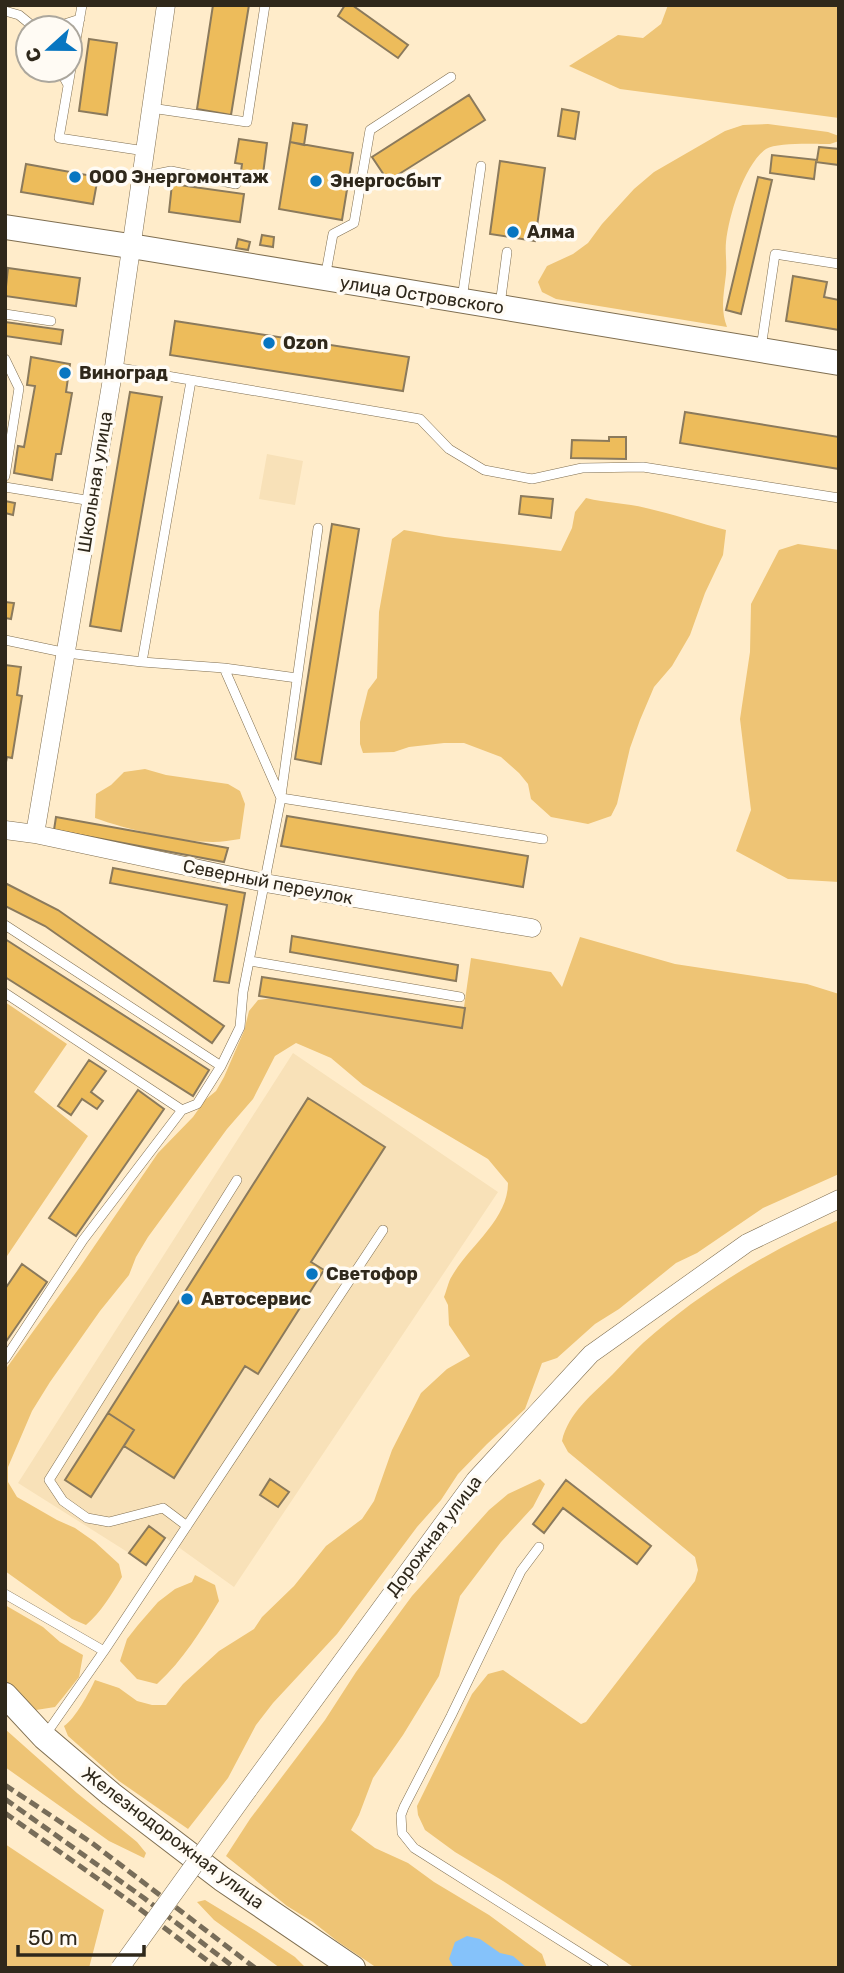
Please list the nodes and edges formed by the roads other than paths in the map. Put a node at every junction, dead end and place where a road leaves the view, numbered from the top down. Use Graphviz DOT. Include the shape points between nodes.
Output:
graph roads {
  1 [pos="166,5"];
  2 [pos="265,5"];
  3 [pos="452,77"];
  4 [pos="68,85"];
  5 [pos="150,108"];
  6 [pos="145,151"];
  7 [pos="481,166"];
  8 [pos="141,177"];
  9 [pos="236,184"];
  10 [pos="5,228"];
  11 [pos="132,246"];
  12 [pos="507,252"];
  13 [pos="839,264"];
  14 [pos="324,279"];
  15 [pos="462,301"];
  16 [pos="500,307"];
  17 [pos="5,314"];
  18 [pos="51,321"];
  19 [pos="760,350"];
  20 [pos="5,359"];
  21 [pos="839,363"];
  22 [pos="114,367"];
  23 [pos="191,381"];
  24 [pos="5,476"];
  25 [pos="5,487"];
  26 [pos="839,498"];
  27 [pos="92,501"];
  28 [pos="318,528"];
  29 [pos="5,640"];
  30 [pos="67,653"];
  31 [pos="142,662"];
  32 [pos="224,668"];
  33 [pos="297,678"];
  34 [pos="281,798"];
  35 [pos="5,830"];
  36 [pos="35,834"];
  37 [pos="543,839"];
  38 [pos="265,883"];
  39 [pos="5,925"];
  40 [pos="532,928"];
  41 [pos="250,961"];
  42 [pos="5,993"];
  43 [pos="460,997"];
  44 [pos="221,1066"];
  45 [pos="181,1110"];
  46 [pos="237,1180"];
  47 [pos="839,1199"];
  48 [pos="383,1230"];
  49 [pos="5,1359"];
  50 [pos="187,1526"];
  51 [pos="539,1546"];
  52 [pos="5,1594"];
  53 [pos="104,1651"];
  54 [pos="5,1695"];
  55 [pos="44,1737"];
  56 [pos="120,1968"];
  57 [pos="353,1968"];
  58 [pos="604,1968"];
  1 -- 5 [label="street, Школьная улица"];
  2 -- 5 [label="lane" via="247,122"];
  3 -- 14 [label="lane" via="370,130 354,223 333,234"];
  4 -- 6 [label="lane" via="60,138"];
  5 -- 6 [label="street, Школьная улица"];
  6 -- 8 [label="street, Школьная улица"];
  7 -- 15 [label="lane"];
  8 -- 9 [label="lane" via="171,171"];
  8 -- 11 [label="street, Школьная улица"];
  10 -- 11 [label="main road, улица Островского"];
  11 -- 14 [label="main road, улица Островского"];
  11 -- 22 [label="street, Школьная улица"];
  12 -- 16 [label="lane"];
  13 -- 19 [label="lane" via="775,254"];
  14 -- 15 [label="main road, улица Островского"];
  15 -- 16 [label="main road, улица Островского"];
  16 -- 19 [label="main road, улица Островского"];
  17 -- 18 [label="lane"];
  19 -- 21 [label="main road, улица Островского"];
  20 -- 24 [label="lane" via="19,388"];
  22 -- 23 [label="lane"];
  22 -- 27 [label="street, Школьная улица"];
  23 -- 26 [label="lane" via="420,419 450,449 484,470 532,479 582,468 643,467"];
  23 -- 31 [label="lane"];
  25 -- 27 [label="lane"];
  27 -- 30 [label="street, Школьная улица"];
  28 -- 33 [label="lane"];
  29 -- 30 [label="lane"];
  30 -- 31 [label="lane"];
  30 -- 36 [label="street, Школьная улица"];
  31 -- 32 [label="lane"];
  32 -- 33 [label="lane"];
  32 -- 34 [label="lane"];
  33 -- 34 [label="lane"];
  34 -- 37 [label="lane"];
  34 -- 38 [label="lane"];
  35 -- 36 [label="street, Северный переулок"];
  36 -- 38 [label="street, Северный переулок"];
  38 -- 40 [label="street, Северный переулок"];
  38 -- 41 [label="lane"];
  39 -- 44 [label="lane"];
  41 -- 43 [label="lane"];
  41 -- 44 [label="lane" via="240,1027"];
  42 -- 45 [label="lane"];
  44 -- 45 [label="lane" via="197,1104"];
  45 -- 49 [label="lane" via="83,1240"];
  46 -- 50 [label="lane" via="49,1480 62,1501 87,1518 109,1522 163,1508"];
  47 -- 56 [label="street, Дорожная улица, bridge" via="747,1243 591,1354 475,1479"];
  48 -- 50 [label="lane"];
  50 -- 53 [label="lane"];
  51 -- 58 [label="lane" via="521,1571 404,1807 400,1824 414,1848"];
  52 -- 53 [label="lane"];
  53 -- 55 [label="lane"];
  54 -- 55 [label="main road, Железнодорожная улица"];
  55 -- 57 [label="main road, Железнодорожная улица" via="222,1879"];
}
